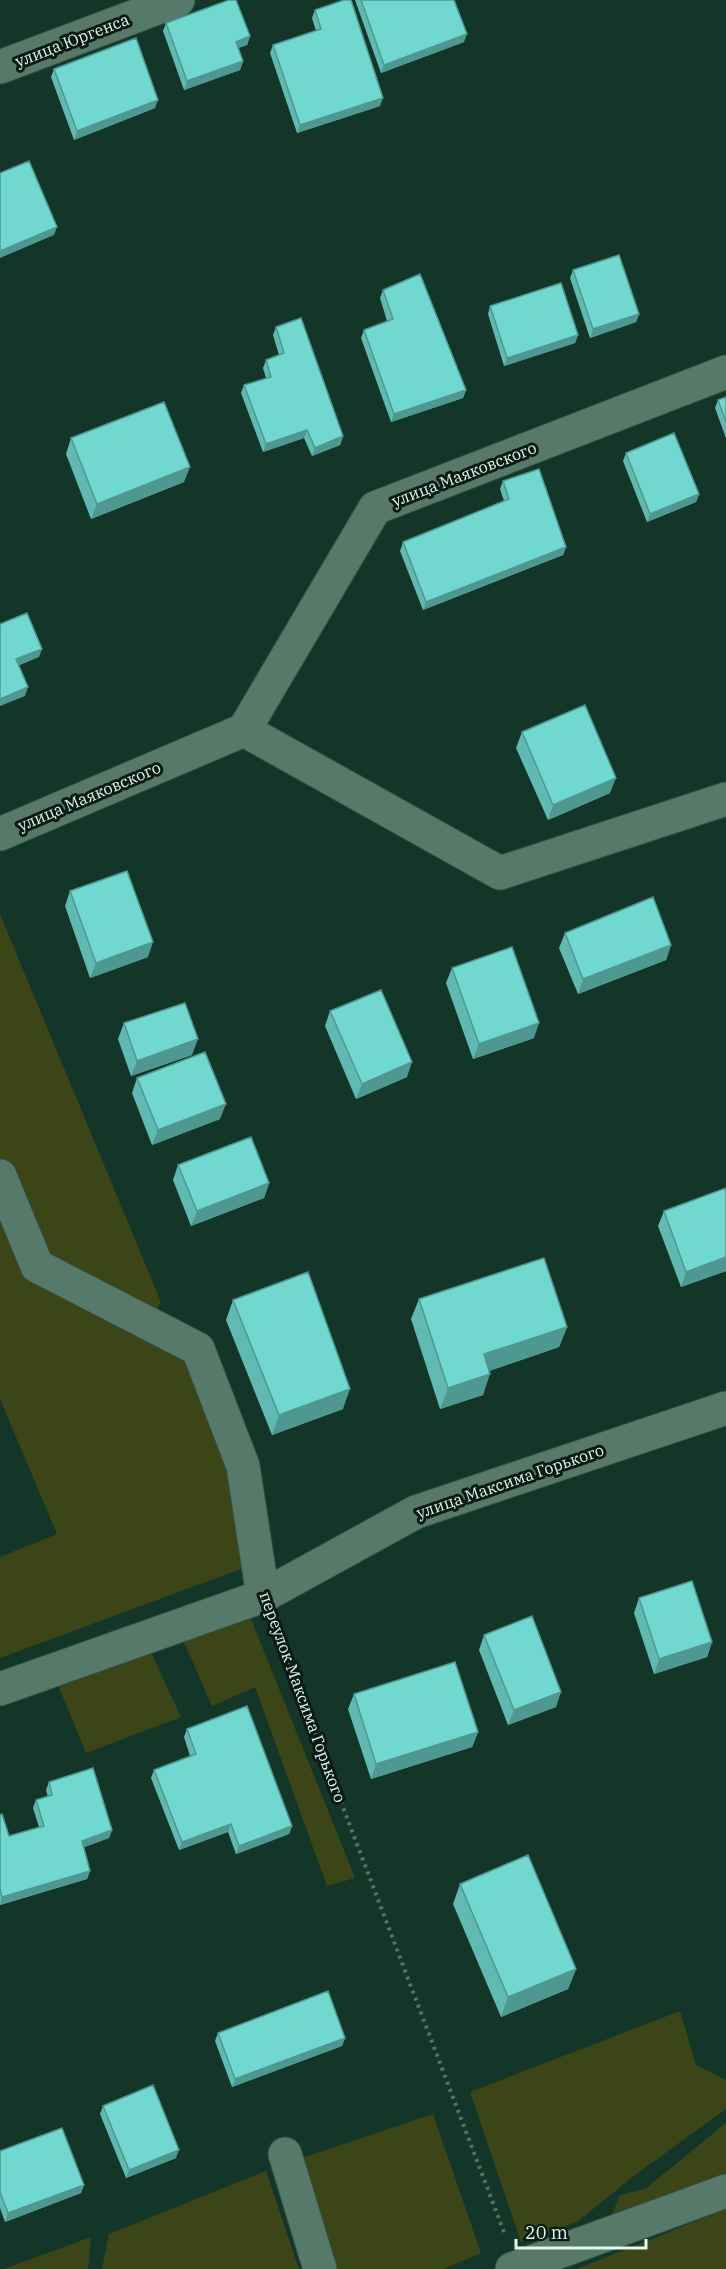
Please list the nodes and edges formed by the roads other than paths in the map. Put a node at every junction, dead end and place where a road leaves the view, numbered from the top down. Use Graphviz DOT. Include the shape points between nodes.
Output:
graph roads {
  1 [pos="178,0"];
  2 [pos="0,67"];
  3 [pos="726,372"];
  4 [pos="244,730"];
  5 [pos="726,798"];
  6 [pos="0,834"];
  7 [pos="0,1176"];
  8 [pos="726,1408"];
  9 [pos="263,1596"];
  10 [pos="0,1689"];
  11 [pos="285,2154"];
  12 [pos="726,2191"];
  13 [pos="514,2268"];
  14 [pos="320,2269"];
  1 -- 2 [label="street, улица Юргенса"];
  3 -- 4 [label="street, улица Маяковского" via="375,508"];
  4 -- 5 [label="street" via="500,873"];
  4 -- 6 [label="street, улица Маяковского"];
  7 -- 9 [label="street, переулок Максима Горького" via="37,1266 198,1349 243,1466"];
  8 -- 9 [label="street, улица Максима Горького" via="416,1512"];
  9 -- 10 [label="street, улица Максима Горького"];
  11 -- 14 [label="street"];
  12 -- 13 [label="street"];
}
